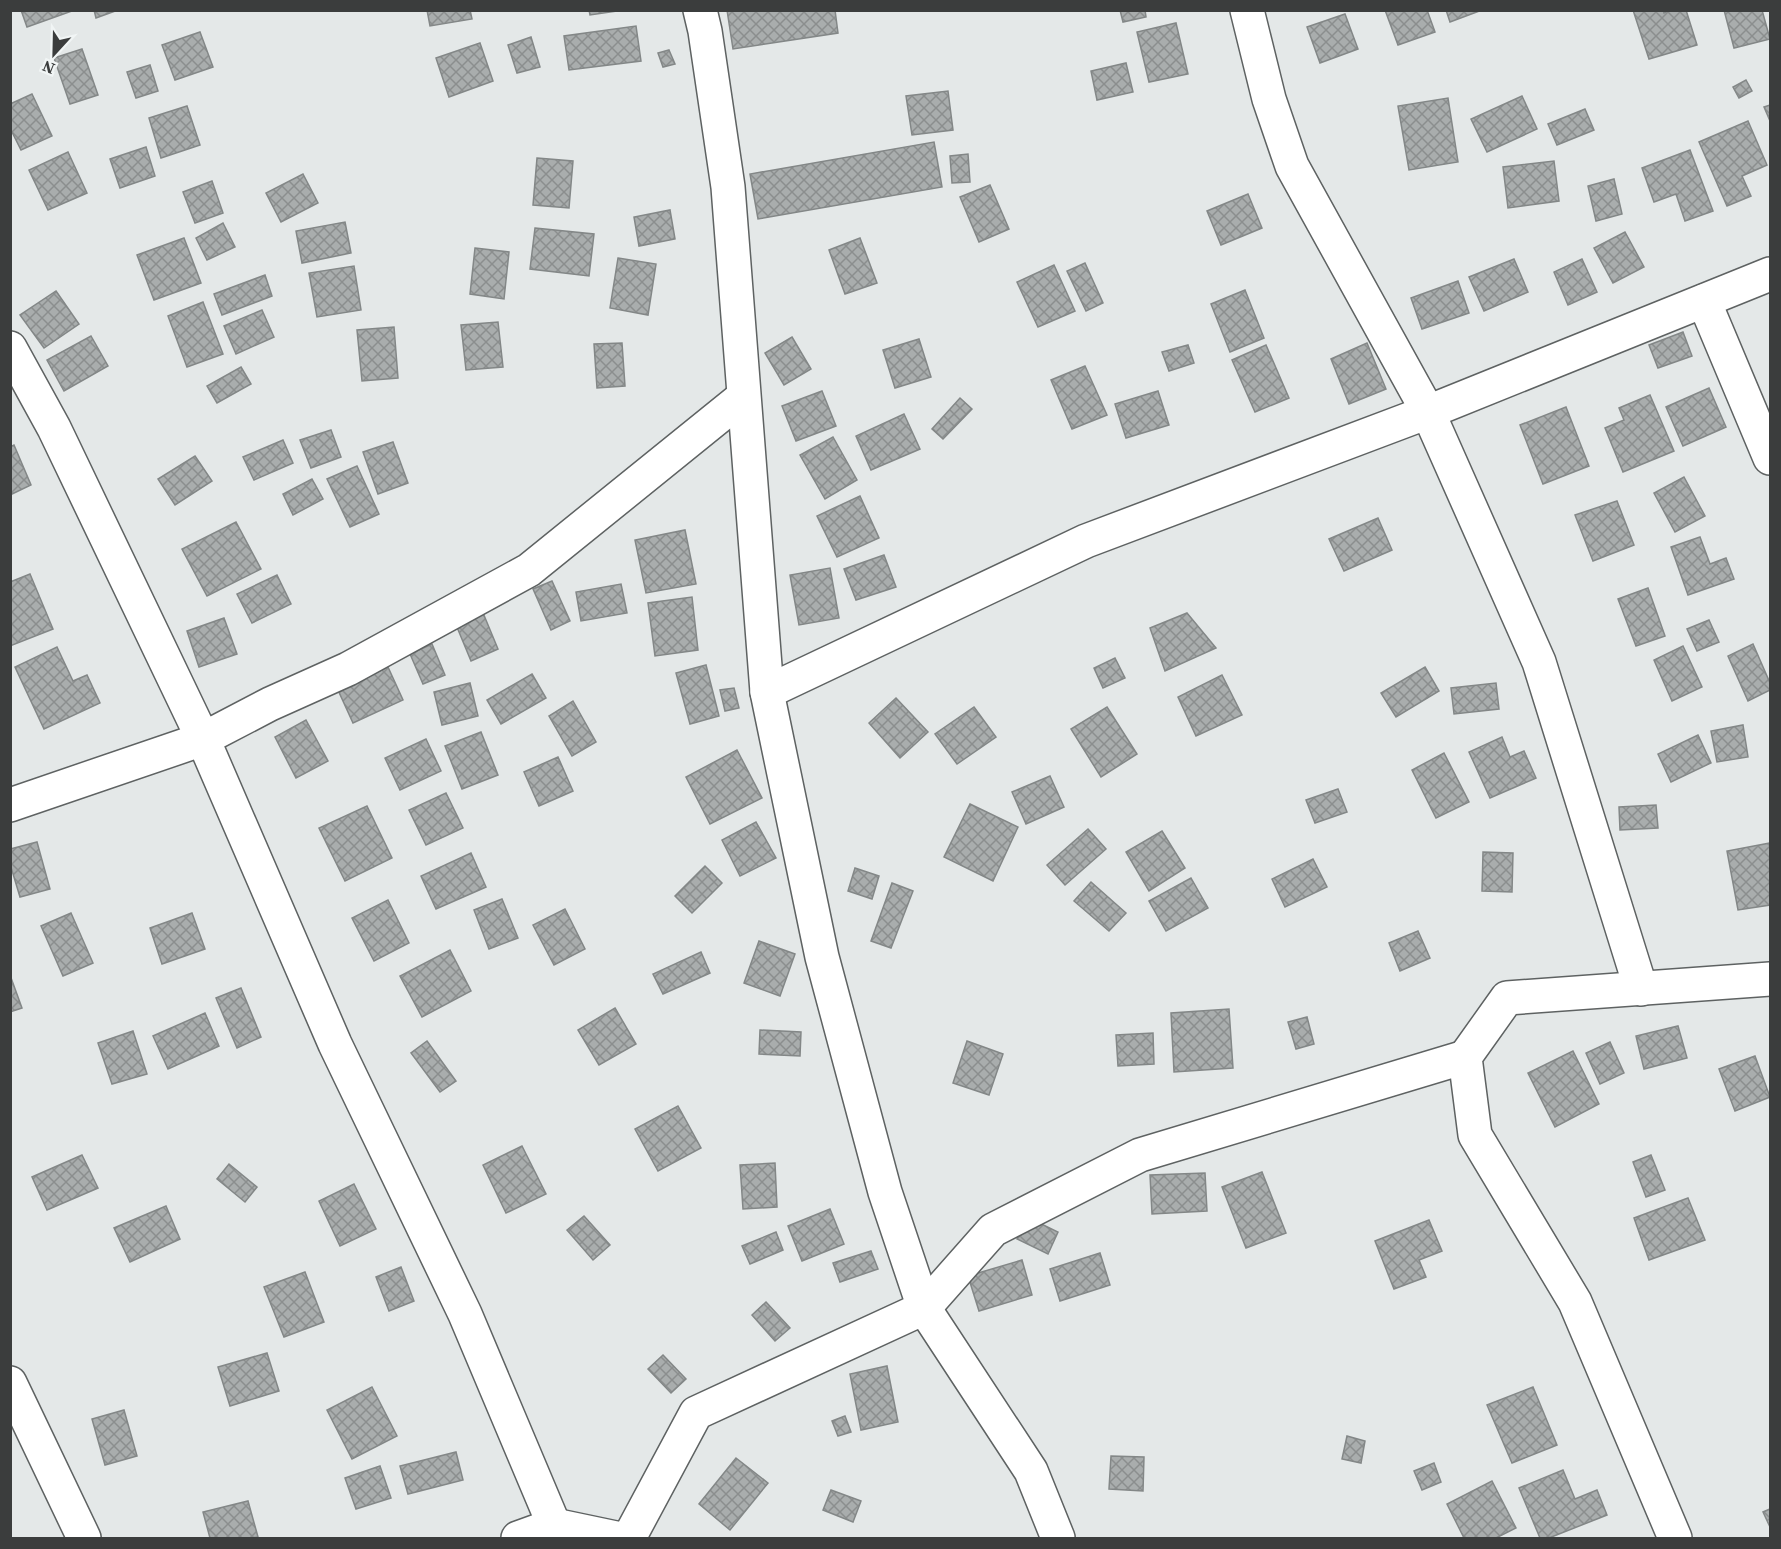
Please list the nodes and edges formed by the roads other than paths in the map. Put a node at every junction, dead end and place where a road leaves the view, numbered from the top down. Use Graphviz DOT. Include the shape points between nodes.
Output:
graph roads {
  1 [pos="700,10"];
  2 [pos="1247,10"];
  3 [pos="1770,274"];
  4 [pos="1704,301"];
  5 [pos="10,348"];
  6 [pos="743,397"];
  7 [pos="1428,412"];
  8 [pos="1770,458"];
  9 [pos="767,692"];
  10 [pos="203,740"];
  11 [pos="10,805"];
  12 [pos="1770,979"];
  13 [pos="1641,989"];
  14 [pos="1465,1057"];
  15 [pos="924,1308"];
  16 [pos="10,1383"];
  17 [pos="556,1532"];
  18 [pos="84,1539"];
  19 [pos="518,1539"];
  20 [pos="616,1539"];
  21 [pos="629,1539"];
  22 [pos="1058,1539"];
  23 [pos="1675,1539"];
  1 -- 6 [label="street" via="728,187"];
  2 -- 7 [label="street" via="1269,99 1292,166"];
  3 -- 4 [label="street"];
  4 -- 7 [label="street"];
  4 -- 8 [label="street"];
  5 -- 10 [label="street" via="54,428"];
  6 -- 9 [label="street"];
  6 -- 10 [label="street" via="529,570 348,669"];
  7 -- 9 [label="street" via="1086,541"];
  7 -- 13 [label="street" via="1539,662"];
  9 -- 15 [label="street" via="822,957 885,1192"];
  10 -- 11 [label="street"];
  10 -- 17 [label="street" via="335,1044 465,1314"];
  12 -- 13 [label="street"];
  13 -- 14 [label="street" via="1507,998"];
  14 -- 15 [label="street" via="1140,1155 993,1230"];
  14 -- 23 [label="street" via="1474,1135 1575,1302"];
  15 -- 21 [label="street" via="696,1413"];
  15 -- 22 [label="street" via="1031,1472"];
  16 -- 18 [label="street"];
  17 -- 19 [label="street"];
  17 -- 20 [label="street"];
}
